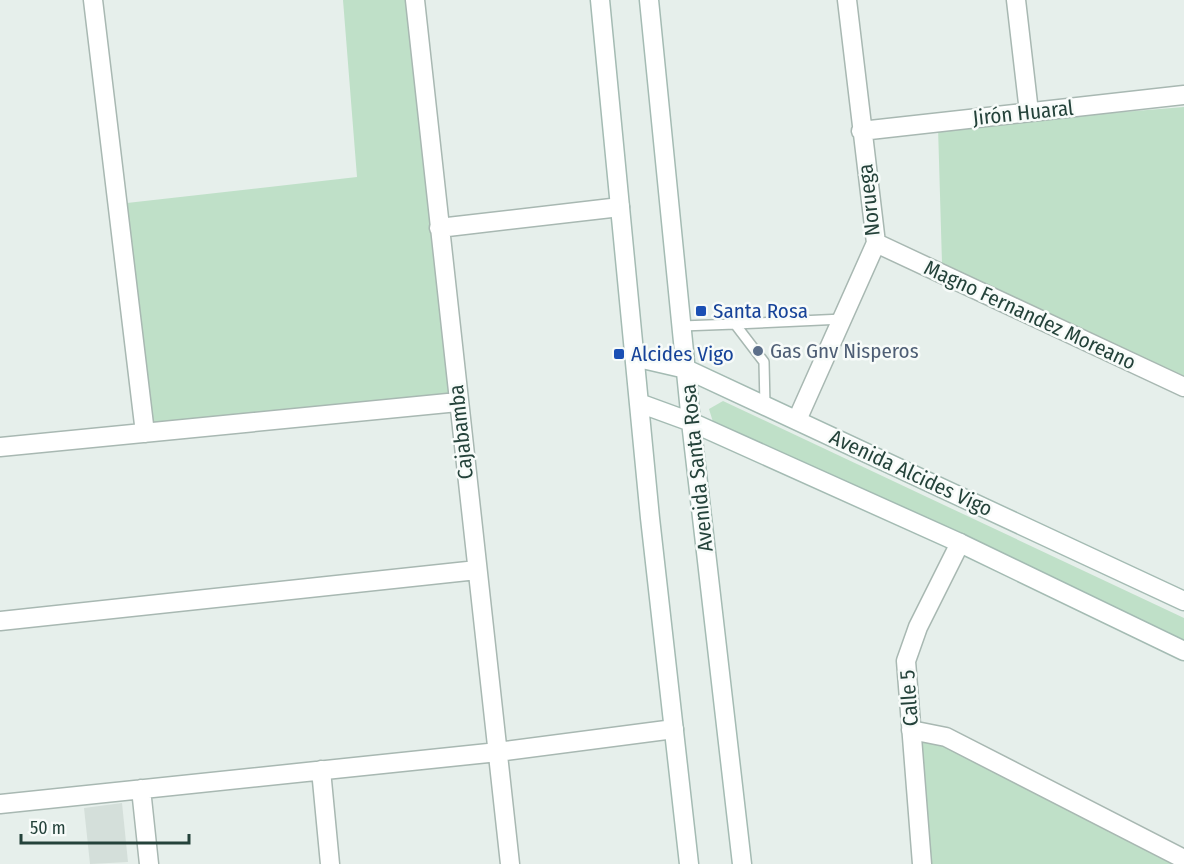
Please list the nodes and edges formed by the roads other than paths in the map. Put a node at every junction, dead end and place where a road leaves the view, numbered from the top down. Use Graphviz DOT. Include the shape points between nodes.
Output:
graph roads {
  1 [pos="93,0"];
  2 [pos="415,0"];
  3 [pos="600,0"];
  4 [pos="649,0"];
  5 [pos="847,0"];
  6 [pos="1016,0"];
  7 [pos="1184,95"];
  8 [pos="1029,112"];
  9 [pos="861,131"];
  10 [pos="620,207"];
  11 [pos="439,228"];
  12 [pos="876,243"];
  13 [pos="843,319"];
  14 [pos="735,324"];
  15 [pos="682,326"];
  16 [pos="634,357"];
  17 [pos="686,369"];
  18 [pos="1184,387"];
  19 [pos="458,402"];
  20 [pos="639,403"];
  21 [pos="765,406"];
  22 [pos="797,420"];
  23 [pos="691,422"];
  24 [pos="145,433"];
  25 [pos="0,447"];
  26 [pos="960,543"];
  27 [pos="477,570"];
  28 [pos="1184,601"];
  29 [pos="0,621"];
  30 [pos="1184,651"];
  31 [pos="674,729"];
  32 [pos="911,730"];
  33 [pos="498,752"];
  34 [pos="321,770"];
  35 [pos="141,789"];
  36 [pos="0,804"];
  37 [pos="1184,859"];
  38 [pos="149,864"];
  39 [pos="330,864"];
  40 [pos="510,864"];
  41 [pos="689,864"];
  42 [pos="742,864"];
  43 [pos="922,864"];
  1 -- 24 [label="street"];
  2 -- 11 [label="street, Cajabamba"];
  3 -- 10 [label="street"];
  4 -- 15 [label="street, Avenida Santa Rosa"];
  5 -- 9 [label="street, Noruega"];
  6 -- 8 [label="street"];
  7 -- 8 [label="street, Jirón Huaral"];
  8 -- 9 [label="street, Jirón Huaral"];
  9 -- 12 [label="street, Noruega"];
  10 -- 11 [label="street"];
  10 -- 16 [label="street"];
  11 -- 19 [label="street, Cajabamba"];
  12 -- 13 [label="street, Noruega"];
  12 -- 18 [label="street, Magno Fernandez Moreano"];
  13 -- 14 [label="lane"];
  13 -- 22 [label="street, Noruega"];
  14 -- 15 [label="lane"];
  14 -- 21 [label="lane" via="764,362"];
  15 -- 17 [label="street, Avenida Santa Rosa"];
  16 -- 17 [label="street, Avenida Alcides Vigo"];
  16 -- 20 [label="street"];
  17 -- 21 [label="street, Avenida Alcides Vigo"];
  17 -- 23 [label="street, Avenida Santa Rosa"];
  19 -- 24 [label="street"];
  19 -- 27 [label="street, Cajabamba"];
  20 -- 23 [label="street, Avenida Alcides Vigo"];
  20 -- 31 [label="street"];
  21 -- 22 [label="street, Avenida Alcides Vigo"];
  22 -- 28 [label="street, Avenida Alcides Vigo"];
  23 -- 26 [label="street, Avenida Alcides Vigo"];
  23 -- 42 [label="street, Avenida Santa Rosa"];
  24 -- 25 [label="street"];
  26 -- 30 [label="street, Avenida Alcides Vigo"];
  26 -- 32 [label="street, Calle 5" via="918,627 906,661"];
  27 -- 29 [label="street"];
  27 -- 33 [label="street, Cajabamba"];
  31 -- 33 [label="street"];
  31 -- 41 [label="street"];
  32 -- 37 [label="street" via="946,736"];
  32 -- 43 [label="street, Calle 5"];
  33 -- 34 [label="street"];
  33 -- 40 [label="street, Cajabamba"];
  34 -- 35 [label="street"];
  34 -- 39 [label="street"];
  35 -- 36 [label="street"];
  35 -- 38 [label="street"];
}
